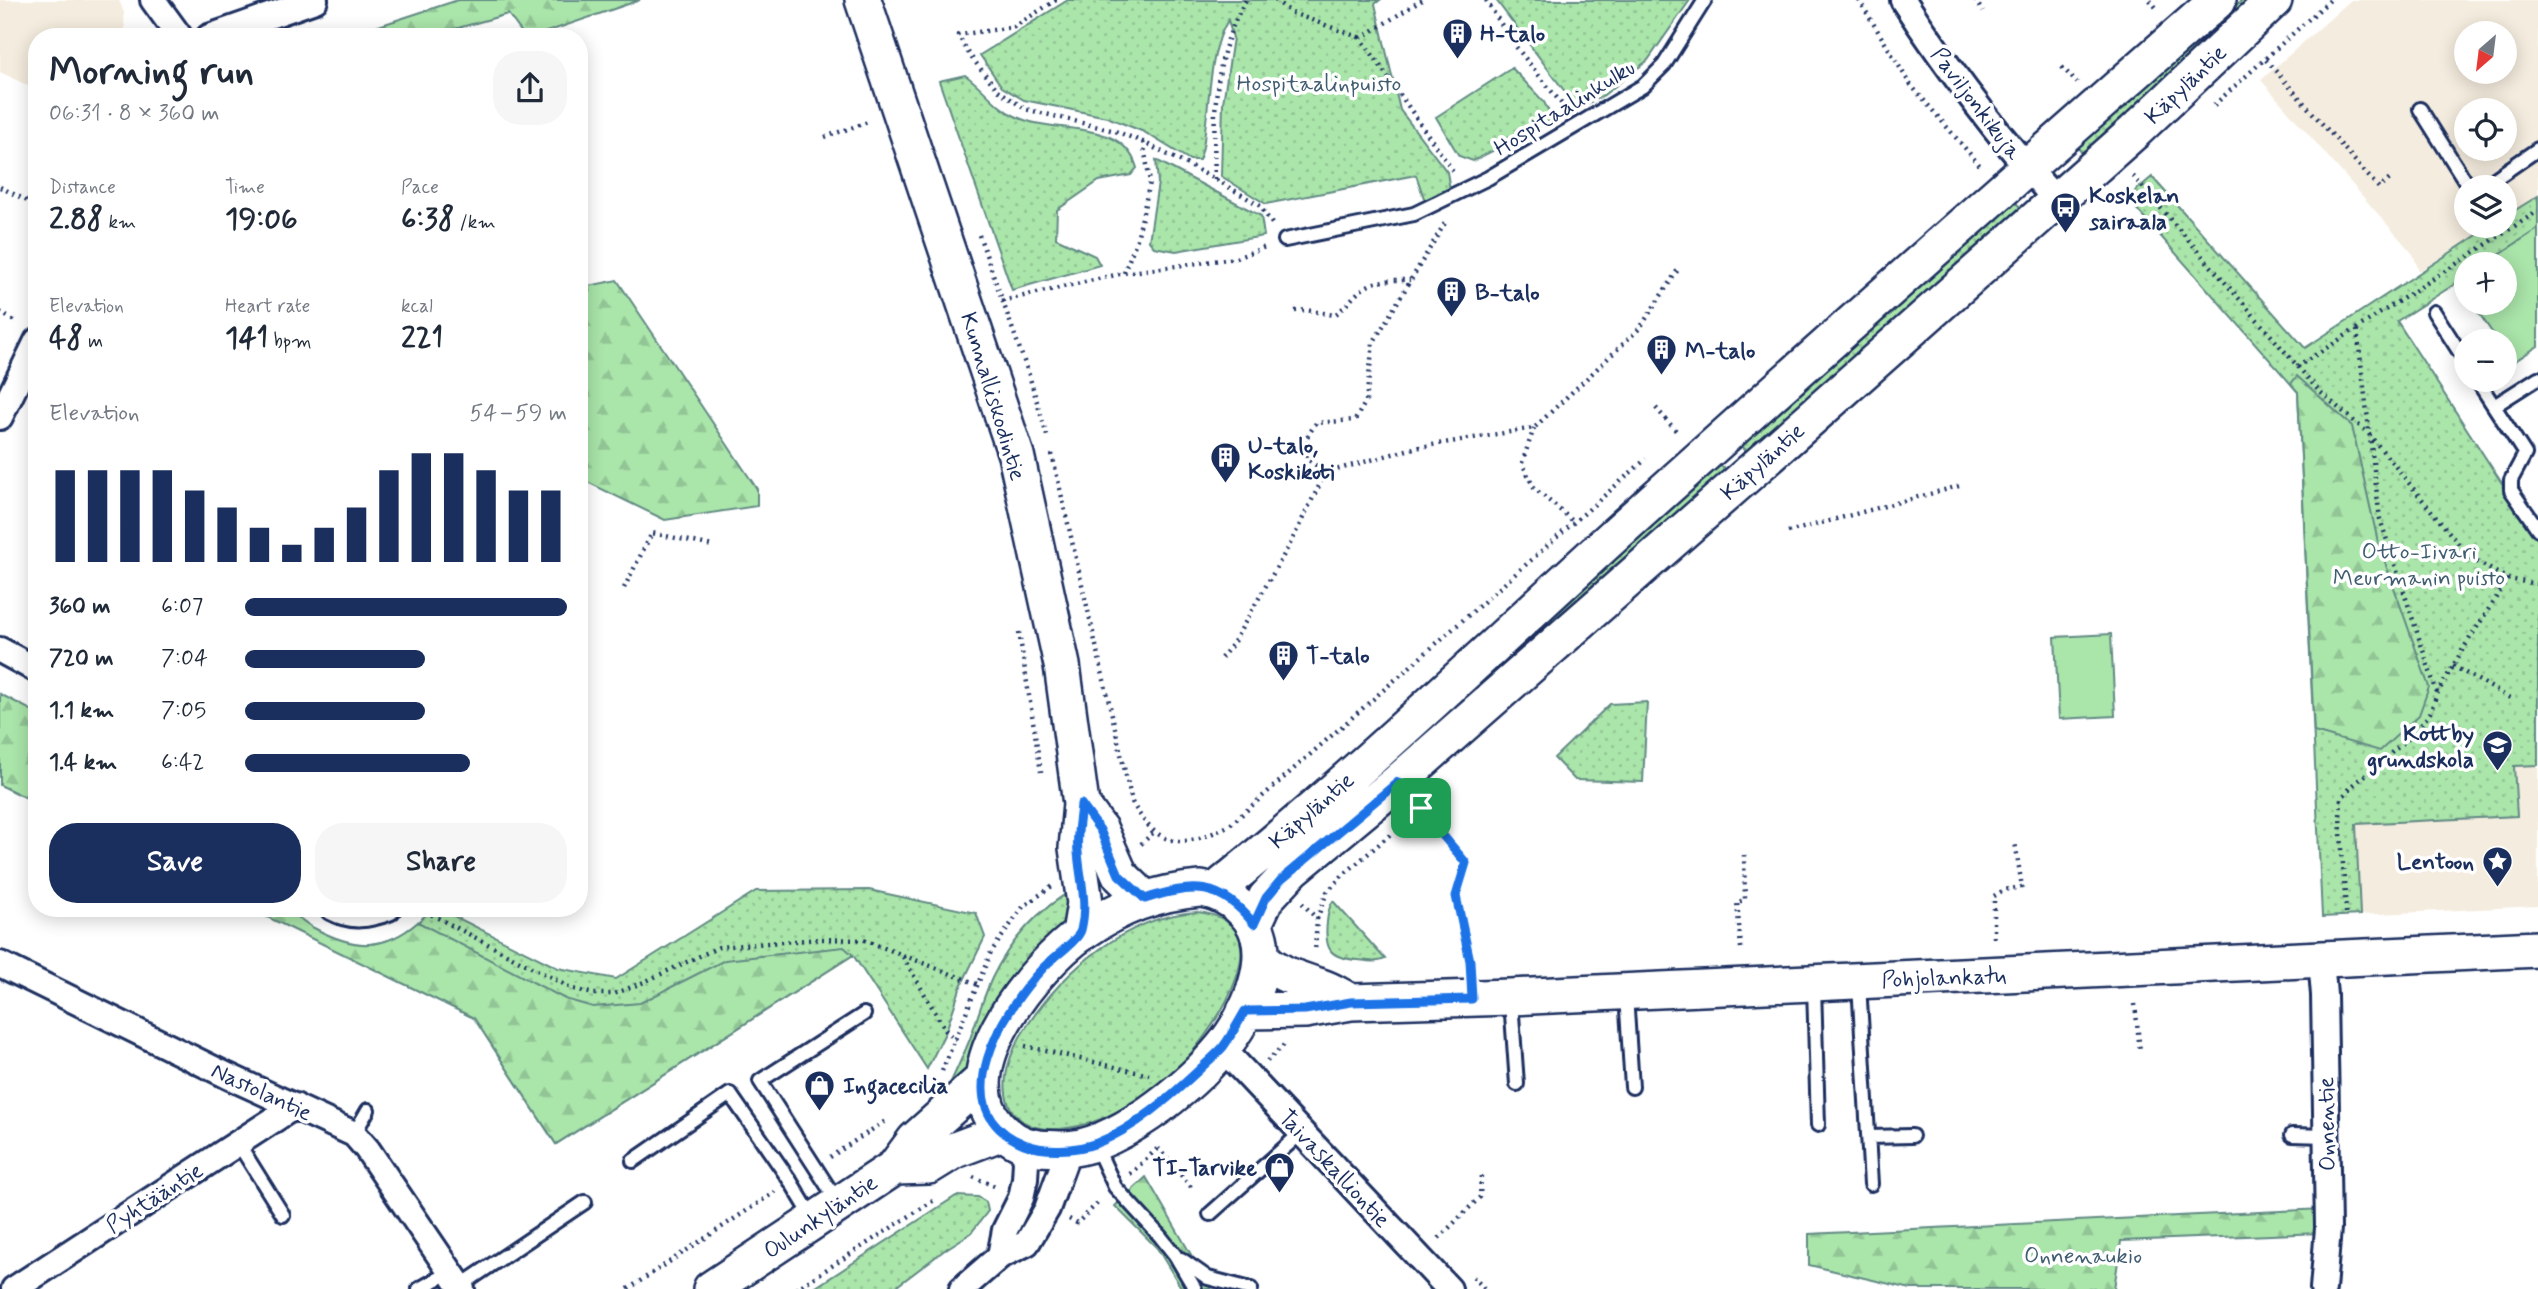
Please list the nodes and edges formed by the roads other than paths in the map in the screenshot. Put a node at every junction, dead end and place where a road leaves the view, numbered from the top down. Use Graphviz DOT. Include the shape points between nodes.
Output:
graph roads {
  1 [pos="153,0"];
  2 [pos="315,0"];
  3 [pos="863,0"];
  4 [pos="1706,0"];
  5 [pos="1903,0"];
  6 [pos="2218,0"];
  7 [pos="2274,0"];
  8 [pos="173,28"];
  9 [pos="235,28"];
  10 [pos="2420,109"];
  11 [pos="2538,149"];
  12 [pos="2026,167"];
  13 [pos="2461,175"];
  14 [pos="2500,175"];
  15 [pos="2056,200"];
  16 [pos="1285,240"];
  17 [pos="2434,312"];
  18 [pos="2454,343"];
  19 [pos="28,359"];
  20 [pos="2538,378"];
  21 [pos="2485,392"];
  22 [pos="2494,406"];
  23 [pos="0,417"];
  24 [pos="2538,529"];
  25 [pos="0,650"];
  26 [pos="28,665"];
  27 [pos="1081,804"];
  28 [pos="1215,891"];
  29 [pos="1145,899"];
  30 [pos="1254,924"];
  31 [pos="1080,934"];
  32 [pos="2538,949"];
  33 [pos="1261,958"];
  34 [pos="2321,960"];
  35 [pos="0,964"];
  36 [pos="1858,980"];
  37 [pos="1814,982"];
  38 [pos="1626,992"];
  39 [pos="1510,997"];
  40 [pos="1351,1002"];
  41 [pos="1245,1011"];
  42 [pos="864,1014"];
  43 [pos="1222,1048"];
  44 [pos="983,1080"];
  45 [pos="1517,1084"];
  46 [pos="1632,1087"];
  47 [pos="295,1106"];
  48 [pos="368,1110"];
  49 [pos="1818,1125"];
  50 [pos="1301,1133"];
  51 [pos="354,1134"];
  52 [pos="2292,1135"];
  53 [pos="1912,1136"];
  54 [pos="2326,1136"];
  55 [pos="1013,1138"];
  56 [pos="1868,1138"];
  57 [pos="238,1143"];
  58 [pos="1082,1146"];
  59 [pos="632,1161"];
  60 [pos="895,1167"];
  61 [pos="1871,1184"];
  62 [pos="585,1202"];
  63 [pos="827,1212"];
  64 [pos="1210,1214"];
  65 [pos="283,1215"];
  66 [pos="1175,1255"];
  67 [pos="1000,1256"];
  68 [pos="458,1282"];
  69 [pos="14,1289"];
  70 [pos="419,1289"];
  71 [pos="711,1289"];
  72 [pos="962,1289"];
  73 [pos="1195,1289"];
  74 [pos="1251,1289"];
  75 [pos="1449,1289"];
  76 [pos="2323,1289"];
  1 -- 8 [label="street"];
  2 -- 9 [label="street"];
  3 -- 27 [label="main road, Kunnalliskodintie" via="1016,455 1062,665"];
  4 -- 16 [label="lane, Hospitaalinkulku" via="1664,65 1643,86 1466,190 1414,214"];
  5 -- 12 [label="street, Paviljonkikuja"];
  6 -- 12 [label="main road, Käpyläntie"];
  7 -- 15 [label="main road, Käpyläntie"];
  10 -- 13 [label="lane"];
  11 -- 14 [label="lane"];
  12 -- 15 [label="street, Paviljonkikuja"];
  12 -- 28 [label="main road, Käpyläntie" via="1344,782"];
  15 -- 30 [label="main road, Käpyläntie" via="1398,782 1281,880"];
  17 -- 18 [label="lane"];
  19 -- 23 [label="street"];
  20 -- 22 [label="lane"];
  21 -- 22 [label="lane"];
  22 -- 24 [label="lane" via="2525,454 2511,480 2511,490"];
  25 -- 26 [label="street"];
  27 -- 29 [label="main road, Kunnalliskodintie" via="1100,830 1119,875"];
  27 -- 31 [label="main road, Kunnalliskodintie" via="1077,848 1085,902"];
  28 -- 29 [label="main road" via="1181,890"];
  28 -- 30 [label="main road"];
  29 -- 31 [label="main road"];
  30 -- 33 [label="main road"];
  31 -- 44 [label="main road" via="1043,968 1008,1013 993,1041"];
  32 -- 34 [label="main road, Pohjolankatu"];
  33 -- 40 [label="main road, Pohjolankatu" via="1292,979"];
  33 -- 41 [label="main road"];
  34 -- 36 [label="main road, Pohjolankatu"];
  34 -- 54 [label="street, Onnentie"];
  35 -- 47 [label="street, Nastolantie"];
  36 -- 37 [label="main road, Pohjolankatu"];
  36 -- 56 [label="lane"];
  37 -- 38 [label="main road, Pohjolankatu"];
  37 -- 49 [label="lane"];
  38 -- 39 [label="main road, Pohjolankatu"];
  38 -- 46 [label="lane"];
  39 -- 40 [label="main road, Pohjolankatu"];
  39 -- 45 [label="lane"];
  40 -- 41 [label="main road, Pohjolankatu" via="1305,1010"];
  41 -- 43 [label="main road"];
  42 -- 63 [label="lane" via="760,1082"];
  43 -- 50 [label="street, Taivaskalliontie"];
  43 -- 58 [label="main road" via="1134,1125"];
  44 -- 55 [label="main road" via="987,1112"];
  44 -- 60 [label="main road, Oulunkyläntie" via="915,1140"];
  47 -- 51 [label="street, Nastolantie"];
  47 -- 57 [label="street, Pyhtääntie"];
  48 -- 51 [label="lane"];
  50 -- 64 [label="lane"];
  50 -- 75 [label="street, Taivaskalliontie"];
  51 -- 68 [label="street, Nastolantie"];
  52 -- 54 [label="lane"];
  53 -- 56 [label="lane"];
  54 -- 76 [label="street, Onnentie" via="2328,1228"];
  55 -- 58 [label="main road" via="1031,1147"];
  55 -- 60 [label="main road, Oulunkyläntie" via="956,1150 929,1166"];
  55 -- 67 [label="street" via="1026,1161 1025,1179"];
  56 -- 61 [label="lane"];
  57 -- 65 [label="lane"];
  57 -- 69 [label="street, Pyhtääntie"];
  58 -- 66 [label="lane"];
  58 -- 67 [label="street" via="1027,1243"];
  59 -- 63 [label="lane" via="730,1094 791,1182"];
  60 -- 63 [label="main road, Oulunkyläntie"];
  62 -- 68 [label="lane"];
  63 -- 71 [label="main road, Oulunkyläntie"];
  66 -- 73 [label="lane"];
  66 -- 74 [label="lane" via="1208,1278"];
  67 -- 72 [label="street"];
  68 -- 70 [label="lane"];
}
